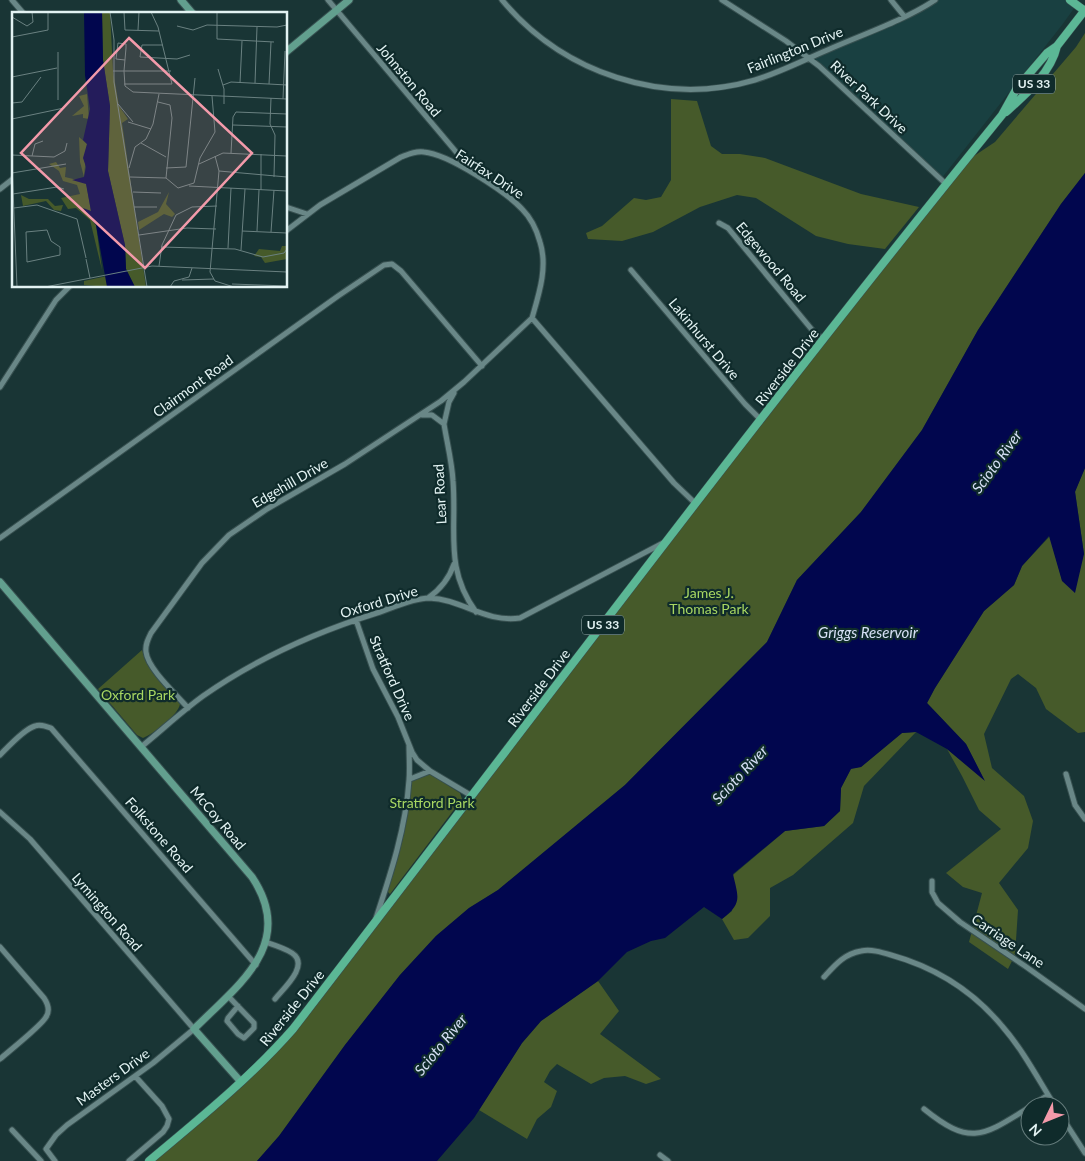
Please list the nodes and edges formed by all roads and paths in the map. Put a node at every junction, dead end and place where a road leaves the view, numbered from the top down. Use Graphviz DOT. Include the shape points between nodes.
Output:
graph roads {
  1 [pos="12,0"];
  2 [pos="181,0"];
  3 [pos="328,0"];
  4 [pos="349,0"];
  5 [pos="502,0"];
  6 [pos="722,0"];
  7 [pos="891,0"];
  8 [pos="935,0"];
  9 [pos="1070,0"];
  10 [pos="337,10"];
  11 [pos="1085,10"];
  12 [pos="22,12"];
  13 [pos="191,12"];
  14 [pos="904,16"];
  15 [pos="288,50"];
  16 [pos="809,58"];
  17 [pos="475,174"];
  18 [pos="12,180"];
  19 [pos="946,184"];
  20 [pos="0,190"];
  21 [pos="288,208"];
  22 [pos="307,214"];
  23 [pos="719,223"];
  24 [pos="288,229"];
  25 [pos="631,270"];
  26 [pos="68,288"];
  27 [pos="532,318"];
  28 [pos="824,340"];
  29 [pos="482,366"];
  30 [pos="0,388"];
  31 [pos="456,390"];
  32 [pos="420,416"];
  33 [pos="761,420"];
  34 [pos="444,424"];
  35 [pos="696,504"];
  36 [pos="0,538"];
  37 [pos="666,542"];
  38 [pos="454,564"];
  39 [pos="0,582"];
  40 [pos="428,598"];
  41 [pos="477,612"];
  42 [pos="356,620"];
  43 [pos="188,708"];
  44 [pos="409,745"];
  45 [pos="141,747"];
  46 [pos="0,755"];
  47 [pos="430,771"];
  48 [pos="1066,774"];
  49 [pos="410,779"];
  50 [pos="472,796"];
  51 [pos="0,812"];
  52 [pos="1085,819"];
  53 [pos="932,881"];
  54 [pos="374,924"];
  55 [pos="266,942"];
  56 [pos="0,946"];
  57 [pos="256,964"];
  58 [pos="824,977"];
  59 [pos="228,996"];
  60 [pos="275,999"];
  61 [pos="238,1006"];
  62 [pos="1085,1009"];
  63 [pos="194,1029"];
  64 [pos="0,1058"];
  65 [pos="135,1076"];
  66 [pos="241,1082"];
  67 [pos="1048,1095"];
  68 [pos="924,1109"];
  69 [pos="1020,1113"];
  70 [pos="12,1130"];
  71 [pos="1070,1130"];
  72 [pos="47,1148"];
  73 [pos="1085,1153"];
  74 [pos="660,1155"];
  75 [pos="41,1160"];
  76 [pos="55,1161"];
  77 [pos="129,1161"];
  78 [pos="150,1161"];
  79 [pos="668,1161"];
  1 -- 12 [label="street"];
  2 -- 13 [label="main road"];
  3 -- 10 [label="street, Johnston Road"];
  4 -- 10 [label="main road"];
  5 -- 16 [label="street, Fairlington Drive" via="521,21 577,61 610,76 645,86 673,90 716,88 755,80"];
  6 -- 16 [label="street, River Park Drive"];
  7 -- 14 [label="street"];
  8 -- 14 [label="street, Fairlington Drive"];
  9 -- 11 [label="main road"];
  10 -- 15 [label="main road"];
  10 -- 17 [label="street, Johnston Road"];
  11 -- 19 [label="main road, Riverside Drive / US 33" via="1057,46 1054,60 1025,96 1002,115"];
  14 -- 16 [label="street, Fairlington Drive"];
  16 -- 19 [label="street, River Park Drive"];
  17 -- 22 [label="street, Fairfax Drive" via="438,155 412,153"];
  17 -- 27 [label="street, Fairfax Drive" via="522,209 537,232 543,272"];
  18 -- 20 [label="street"];
  19 -- 28 [label="main road, Riverside Drive / US 33"];
  21 -- 22 [label="street"];
  22 -- 24 [label="street, Fairfax Drive"];
  23 -- 28 [label="street, Edgewood Road" via="728,228"];
  25 -- 33 [label="street, Lakinhurst Drive"];
  26 -- 30 [label="street" via="56,300"];
  27 -- 29 [label="street, Edgehill Drive"];
  27 -- 35 [label="street" via="674,483"];
  28 -- 33 [label="main road, Riverside Drive / US 33"];
  29 -- 31 [label="street, Edgehill Drive"];
  29 -- 36 [label="street, Clairmont Road" via="401,271 388,264 338,296"];
  31 -- 32 [label="street, Edgehill Drive"];
  31 -- 34 [label="street, Lear Road" via="449,402"];
  32 -- 34 [label="street" via="432,415"];
  32 -- 43 [label="street, Edgehill Drive" via="241,525 202,563 146,642 150,662"];
  33 -- 35 [label="main road, Riverside Drive / US 33"];
  34 -- 38 [label="street, Lear Road" via="453,481"];
  35 -- 37 [label="main road, Riverside Drive / US 33"];
  37 -- 41 [label="street, Oxford Drive" via="520,618 508,620"];
  37 -- 50 [label="main road, Riverside Drive / US 33"];
  38 -- 40 [label="street, Lear Road" via="444,585"];
  38 -- 41 [label="street, Lear Road" via="462,588"];
  39 -- 45 [label="main road, McCoy Road"];
  40 -- 41 [label="street, Oxford Drive"];
  40 -- 42 [label="street, Oxford Drive"];
  42 -- 43 [label="street, Oxford Drive" via="280,651 239,673"];
  42 -- 44 [label="street, Stratford Drive" via="373,669"];
  43 -- 45 [label="street, Oxford Drive"];
  44 -- 47 [label="street, Stratford Drive" via="417,760"];
  44 -- 49 [label="street, Stratford Drive"];
  45 -- 55 [label="main road, McCoy Road" via="257,885 266,908"];
  46 -- 57 [label="street, Folkstone Road" via="35,726 51,728"];
  47 -- 49 [label="street"];
  47 -- 50 [label="street, Stratford Drive"];
  48 -- 52 [label="street" via="1075,805"];
  49 -- 54 [label="street, Stratford Drive" via="399,843"];
  50 -- 54 [label="main road, Riverside Drive / US 33"];
  51 -- 63 [label="street, Lymington Road" via="30,839"];
  53 -- 62 [label="street, Carriage Lane" via="932,892 938,904"];
  54 -- 66 [label="main road, Riverside Drive / US 33" via="293,1029"];
  55 -- 57 [label="main road, McCoy Road"];
  55 -- 60 [label="street" via="291,952 298,962 297,971"];
  56 -- 64 [label="street" via="44,998 48,1008 46,1018"];
  57 -- 59 [label="main road, McCoy Road"];
  58 -- 67 [label="street" via="846,956 869,950 908,960 936,972 992,1014"];
  59 -- 61 [label="street"];
  59 -- 63 [label="main road, McCoy Road"];
  61 -- 61 [label="street" via="255,1026 244,1038 227,1021"];
  63 -- 65 [label="street, Masters Drive"];
  63 -- 66 [label="main road"];
  65 -- 72 [label="street, Masters Drive" via="67,1125"];
  65 -- 77 [label="street" via="162,1106 169,1119 163,1132"];
  66 -- 78 [label="main road, Riverside Drive / US 33"];
  68 -- 69 [label="street" via="952,1129 970,1134 994,1128"];
  70 -- 75 [label="street"];
  71 -- 73 [label="street"];
  72 -- 75 [label="street, Masters Drive"];
  72 -- 76 [label="street"];
  74 -- 79 [label="street"];
}
